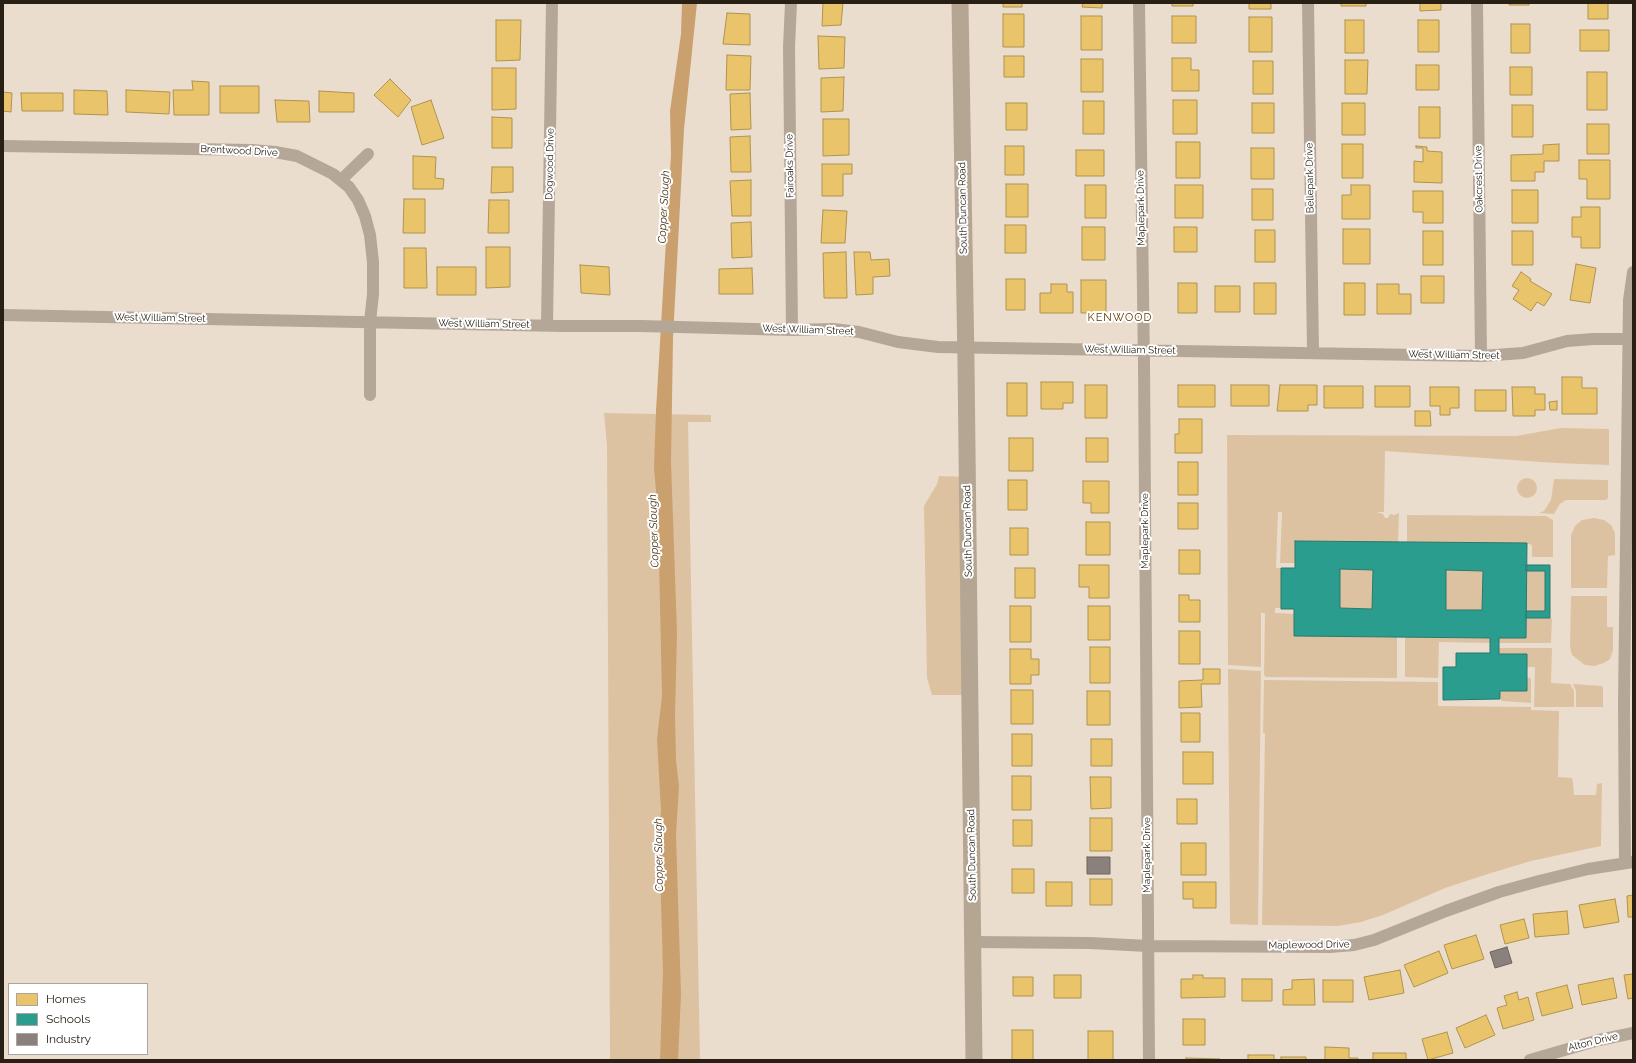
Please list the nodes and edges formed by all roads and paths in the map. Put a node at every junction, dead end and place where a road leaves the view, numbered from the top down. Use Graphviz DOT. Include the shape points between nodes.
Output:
graph roads {
  1 [pos="552,3"];
  2 [pos="791,3"];
  3 [pos="960,3"];
  4 [pos="1139,3"];
  5 [pos="1308,3"];
  6 [pos="1477,3"];
  7 [pos="3,146"];
  8 [pos="368,154"];
  9 [pos="341,180"];
  10 [pos="1633,272"];
  11 [pos="3,315"];
  12 [pos="370,322"];
  13 [pos="547,325"];
  14 [pos="792,330"];
  15 [pos="1631,339"];
  16 [pos="966,347"];
  17 [pos="1144,350"];
  18 [pos="1313,352"];
  19 [pos="1481,356"];
  20 [pos="370,395"];
  21 [pos="1630,512"];
  22 [pos="1629,863"];
  23 [pos="972,942"];
  24 [pos="1148,946"];
  25 [pos="1633,1033"];
  26 [pos="974,1060"];
  27 [pos="1149,1060"];
  28 [pos="1530,1060"];
  1 -- 13 [label="street, Dogwood Drive"];
  2 -- 14 [label="street, Fairoaks Drive" via="789,47"];
  3 -- 16 [label="main road, South Duncan Road"];
  4 -- 17 [label="street, Maplepark Drive"];
  5 -- 18 [label="street, Bellepark Drive"];
  6 -- 19 [label="street, Oakcrest Drive"];
  7 -- 9 [label="street, Brentwood Drive" via="275,152 310,161"];
  8 -- 9 [label="street"];
  9 -- 12 [label="street, Brentwood Drive" via="358,200 370,235 373,294"];
  10 -- 15 [label="street" via="1629,300"];
  11 -- 12 [label="street, West William Street"];
  12 -- 13 [label="street, West William Street"];
  12 -- 20 [label="street, Brentwood Drive"];
  13 -- 14 [label="street, West William Street"];
  14 -- 16 [label="street, West William Street" via="833,329 922,346"];
  15 -- 19 [label="street, West William Street" via="1567,341 1523,353"];
  15 -- 21 [label="street"];
  16 -- 17 [label="street, West William Street"];
  16 -- 23 [label="main road, South Duncan Road"];
  17 -- 18 [label="street, West William Street"];
  17 -- 24 [label="street, Maplepark Drive"];
  18 -- 19 [label="street, West William Street"];
  21 -- 22 [label="street" via="1624,702"];
  22 -- 24 [label="street, Maplewood Drive" via="1539,881 1499,892 1374,940 1354,945"];
  23 -- 24 [label="street, Maplewood Drive"];
  23 -- 26 [label="main road, South Duncan Road"];
  24 -- 27 [label="street, Maplepark Drive"];
  25 -- 28 [label="street, Alton Drive"];
}
